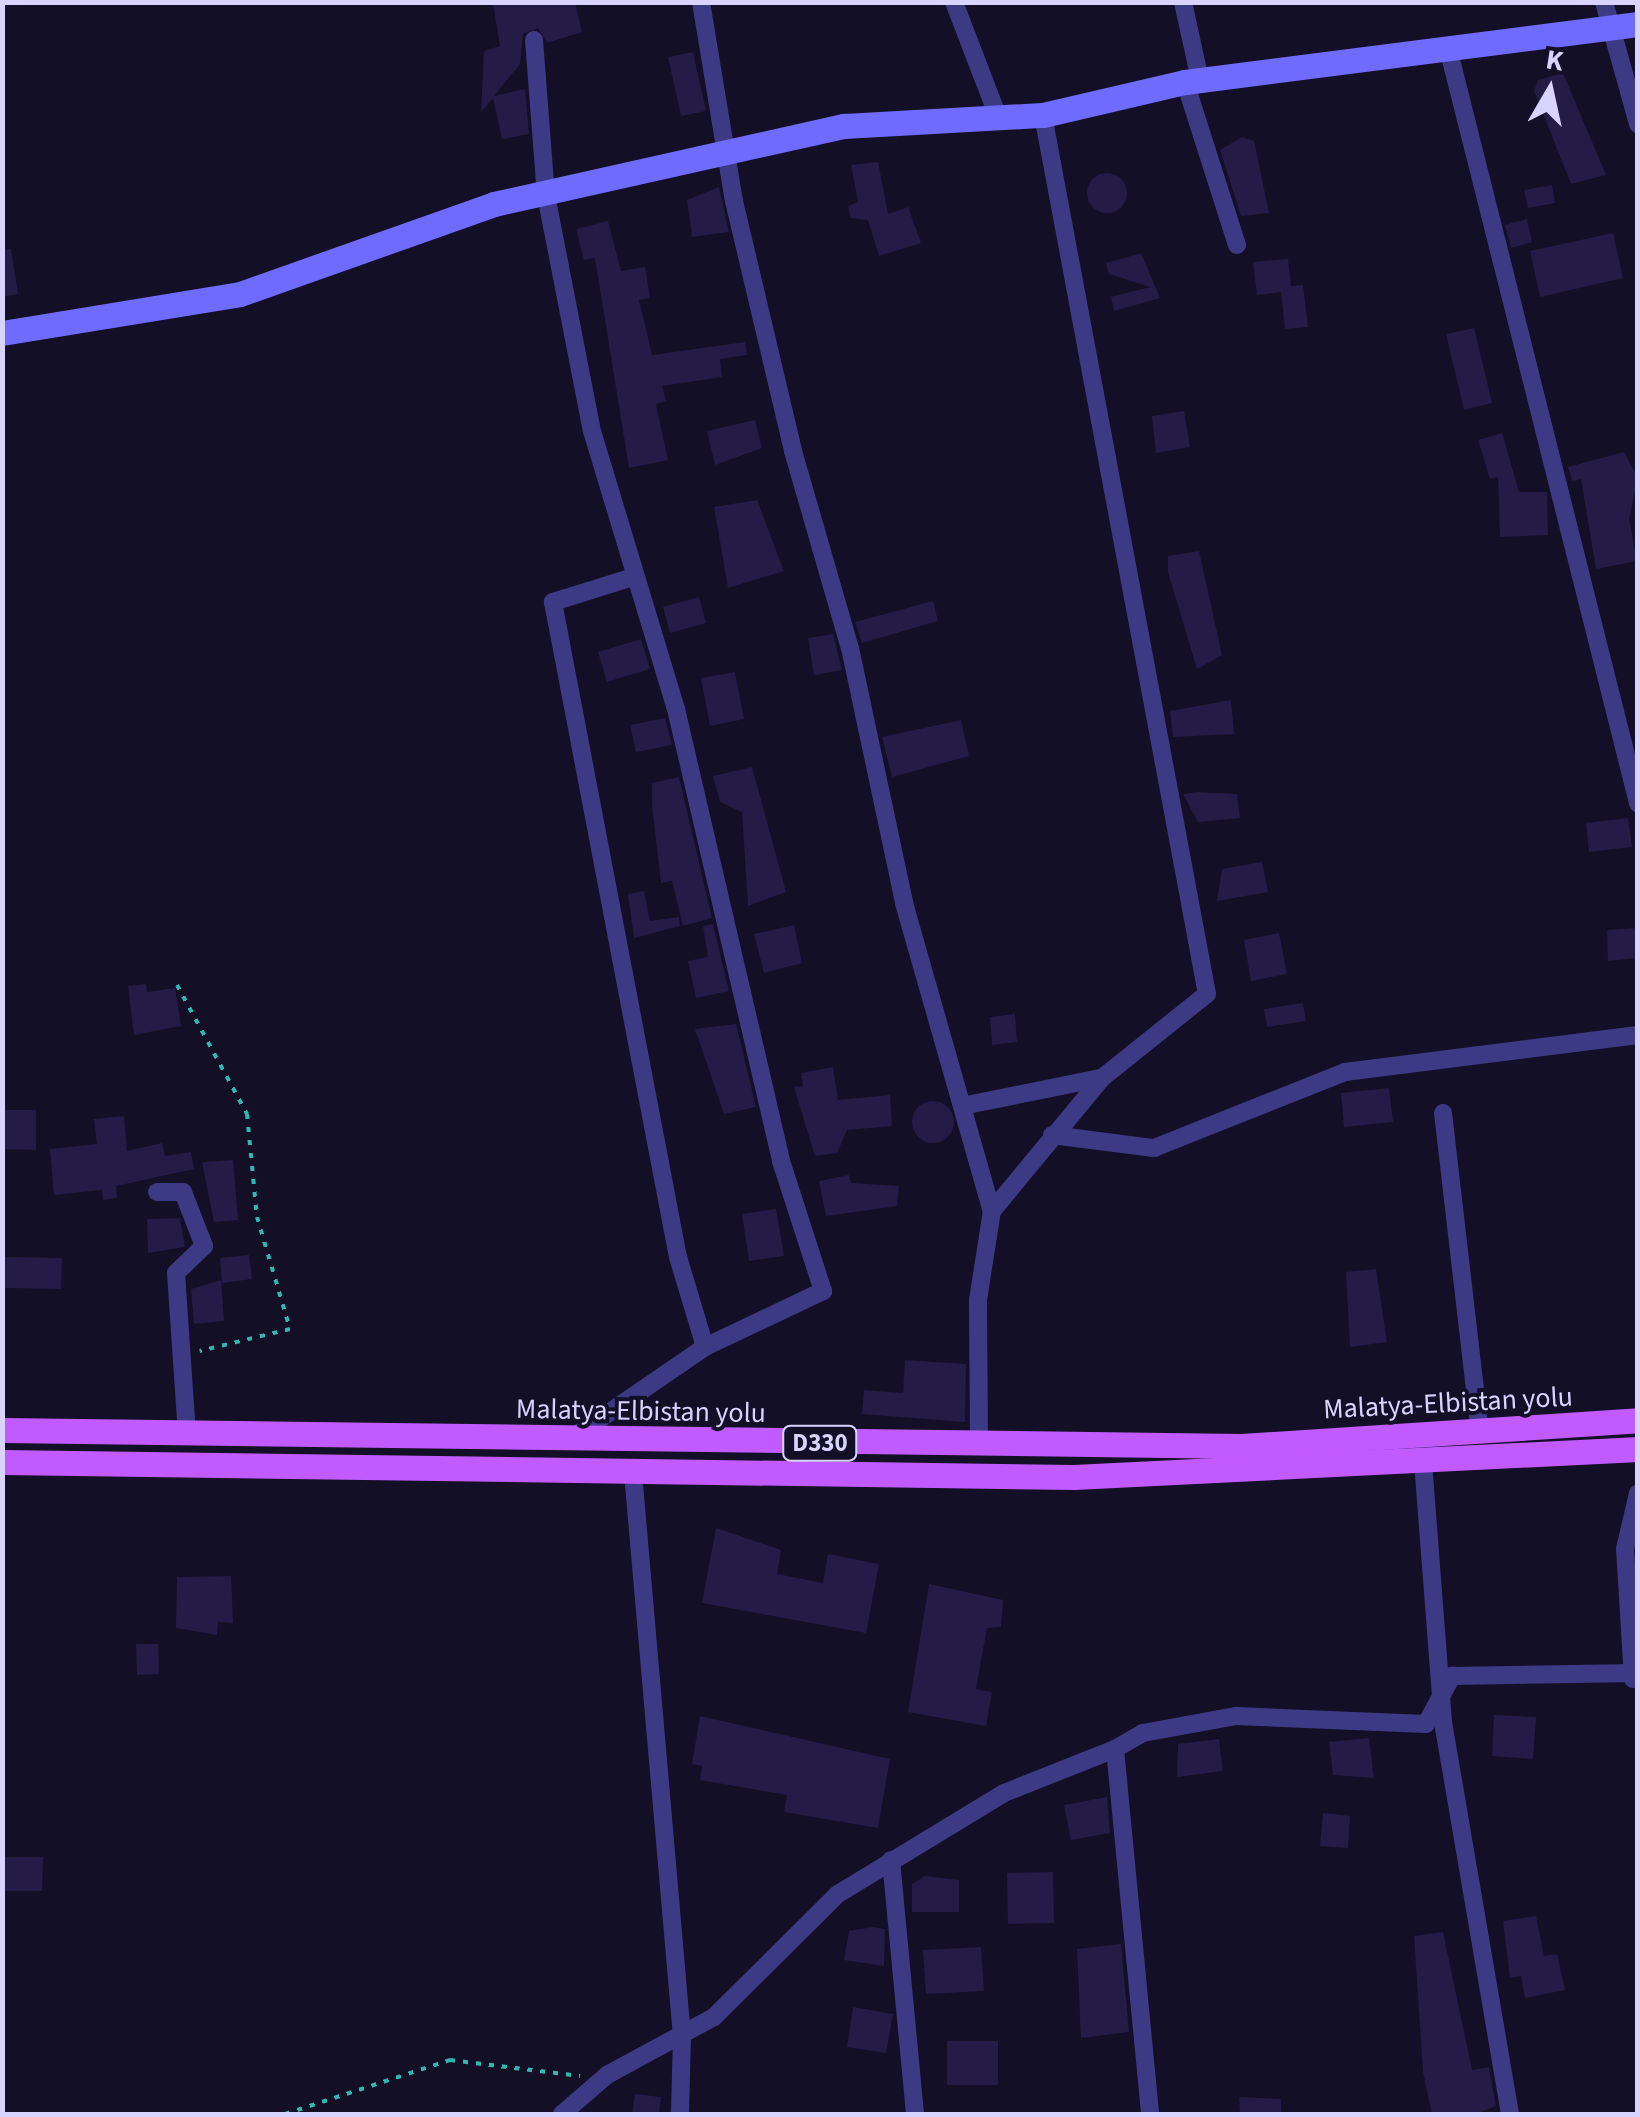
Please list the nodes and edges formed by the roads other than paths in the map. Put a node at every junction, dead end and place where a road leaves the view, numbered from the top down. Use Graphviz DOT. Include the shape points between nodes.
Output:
graph roads {
  1 [pos="702,2"];
  2 [pos="954,2"];
  3 [pos="1183,2"];
  4 [pos="1606,15"];
  5 [pos="1638,24"];
  6 [pos="534,40"];
  7 [pos="1448,48"];
  8 [pos="1192,81"];
  9 [pos="1044,115"];
  10 [pos="999,119"];
  11 [pos="1638,124"];
  12 [pos="731,158"];
  13 [pos="546,195"];
  14 [pos="1237,245"];
  15 [pos="2,333"];
  16 [pos="630,578"];
  17 [pos="1638,803"];
  18 [pos="1638,1035"];
  19 [pos="1102,1078"];
  20 [pos="966,1105"];
  21 [pos="1443,1114"];
  22 [pos="1052,1136"];
  23 [pos="156,1192"];
  24 [pos="992,1211"];
  25 [pos="705,1347"];
  26 [pos="1638,1420"];
  27 [pos="2,1430"];
  28 [pos="1480,1432"];
  29 [pos="187,1433"];
  30 [pos="570,1440"];
  31 [pos="979,1446"];
  32 [pos="1638,1449"];
  33 [pos="2,1462"];
  34 [pos="1423,1462"];
  35 [pos="633,1473"];
  36 [pos="1638,1493"];
  37 [pos="1634,1677"];
  38 [pos="1442,1687"];
  39 [pos="1115,1748"];
  40 [pos="891,1860"];
  41 [pos="682,2036"];
  42 [pos="562,2114"];
  43 [pos="680,2114"];
  44 [pos="915,2114"];
  45 [pos="1150,2114"];
  46 [pos="1510,2114"];
  1 -- 12 [label="street"];
  2 -- 10 [label="street"];
  3 -- 8 [label="street"];
  4 -- 5 [label="street"];
  4 -- 7 [label="street"];
  4 -- 11 [label="street"];
  6 -- 13 [label="street"];
  7 -- 8 [label="street"];
  7 -- 17 [label="street"];
  8 -- 9 [label="street"];
  8 -- 14 [label="street"];
  9 -- 10 [label="street"];
  9 -- 19 [label="street" via="1207,994"];
  10 -- 12 [label="street" via="844,126"];
  12 -- 13 [label="street"];
  12 -- 20 [label="street" via="747,261 850,648 886,833"];
  13 -- 15 [label="street" via="494,204 240,294"];
  13 -- 16 [label="street"];
  16 -- 25 [label="street" via="553,602 678,1257"];
  16 -- 25 [label="street" via="676,710 781,1161 823,1290"];
  18 -- 22 [label="street" via="1345,1072 1154,1148"];
  19 -- 20 [label="street"];
  19 -- 22 [label="street"];
  20 -- 24 [label="street"];
  21 -- 28 [label="street"];
  22 -- 24 [label="street"];
  23 -- 29 [label="street" via="182,1192 204,1246 176,1273"];
  24 -- 31 [label="street" via="978,1300"];
  25 -- 30 [label="street"];
  26 -- 28 [label="main road, Malatya-Elbistan yolu / D330"];
  27 -- 29 [label="main road, Malatya-Elbistan yolu / D330"];
  28 -- 31 [label="main road, Malatya-Elbistan yolu / D330" via="1241,1446"];
  29 -- 30 [label="main road, Malatya-Elbistan yolu / D330"];
  30 -- 31 [label="main road, Malatya-Elbistan yolu / D330"];
  32 -- 34 [label="main road, Malatya-Elbistan yolu / D330"];
  33 -- 35 [label="main road, Malatya-Elbistan yolu / D330"];
  34 -- 35 [label="main road, Malatya-Elbistan yolu / D330" via="1074,1477"];
  34 -- 38 [label="street"];
  35 -- 41 [label="street"];
  36 -- 37 [label="street" via="1624,1550"];
  37 -- 38 [label="street" via="1452,1676"];
  38 -- 39 [label="street" via="1426,1724 1236,1716 1143,1733"];
  38 -- 46 [label="street" via="1475,1939"];
  39 -- 40 [label="street" via="1004,1793"];
  39 -- 45 [label="street"];
  40 -- 41 [label="street" via="838,1894 714,2017"];
  40 -- 44 [label="street"];
  41 -- 42 [label="street" via="607,2075"];
  41 -- 43 [label="street"];
}
